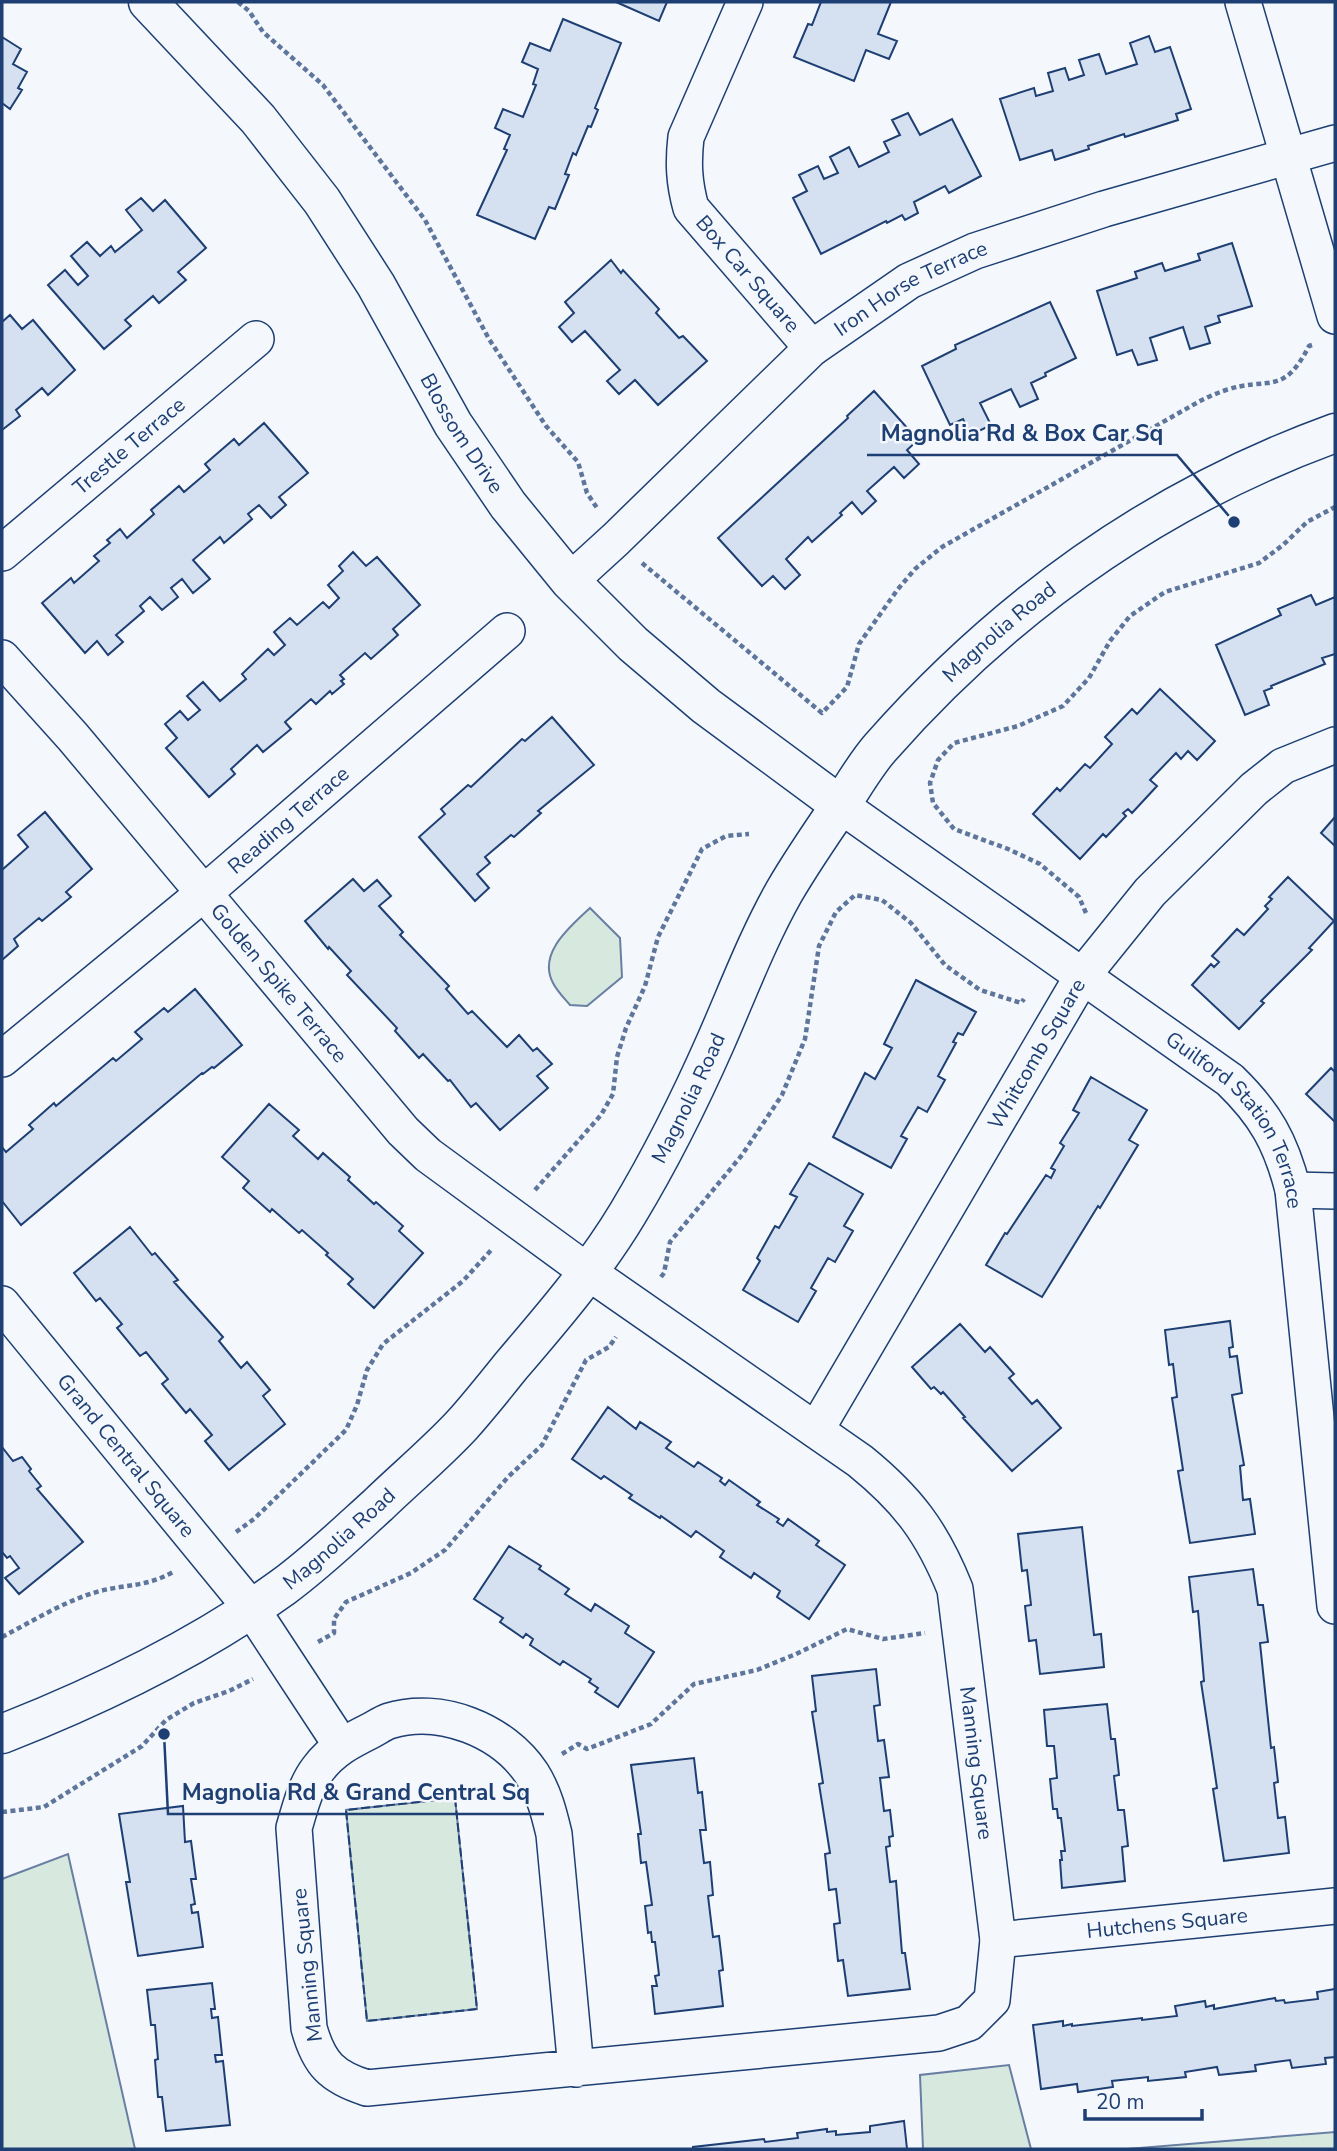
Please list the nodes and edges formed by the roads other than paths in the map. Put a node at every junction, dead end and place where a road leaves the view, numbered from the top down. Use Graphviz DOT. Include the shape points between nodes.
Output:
graph roads {
  1 [pos="745,2"];
  2 [pos="1243,2"];
  3 [pos="164,8"];
  4 [pos="1335,143"];
  5 [pos="1289,157"];
  6 [pos="1335,316"];
  7 [pos="256,339"];
  8 [pos="813,348"];
  9 [pos="1335,433"];
  10 [pos="2,553"];
  11 [pos="570,581"];
  12 [pos="507,631"];
  13 [pos="2,658"];
  14 [pos="1335,746"];
  15 [pos="840,805"];
  16 [pos="204,893"];
  17 [pos="1070,966"];
  18 [pos="2,1059"];
  19 [pos="1293,1190"];
  20 [pos="1335,1191"];
  21 [pos="588,1272"];
  22 [pos="2,1304"];
  23 [pos="816,1430"];
  24 [pos="1333,1564"];
  25 [pos="1335,1606"];
  26 [pos="251,1608"];
  27 [pos="2,1734"];
  28 [pos="341,1745"];
  29 [pos="1335,1906"];
  30 [pos="998,1940"];
  31 [pos="576,2069"];
  1 -- 8 [label="street, Box Car Square" via="686,137 684,182 691,208"];
  2 -- 5 [label="street"];
  3 -- 11 [label="street, Blossom Drive" via="322,201 376,285 453,424 508,505"];
  4 -- 5 [label="street, Iron Horse Terrace"];
  5 -- 6 [label="street"];
  5 -- 8 [label="street, Iron Horse Terrace" via="975,251 909,281"];
  7 -- 10 [label="street, Trestle Terrace"];
  8 -- 11 [label="street, Iron Horse Terrace"];
  9 -- 15 [label="street, Magnolia Road" via="1198,493 1112,543 1031,602 957,668 877,751"];
  11 -- 15 [label="street, Blossom Drive" via="633,644 706,706"];
  12 -- 16 [label="street, Reading Terrace"];
  13 -- 16 [label="street, Golden Spike Terrace"];
  14 -- 17 [label="street, Whitcomb Square" via="1283,766 1254,789"];
  15 -- 17 [label="street, Guilford Station Terrace"];
  15 -- 21 [label="street, Magnolia Road" via="784,893 676,1129"];
  16 -- 18 [label="street, Reading Terrace"];
  16 -- 21 [label="street, Golden Spike Terrace" via="428,1155"];
  17 -- 19 [label="street, Guilford Station Terrace" via="1230,1080 1253,1103 1286,1159"];
  17 -- 23 [label="street, Whitcomb Square"];
  19 -- 20 [label="street"];
  19 -- 24 [label="street, Guilford Station Terrace"];
  21 -- 23 [label="street, Manning Square"];
  21 -- 26 [label="street, Magnolia Road" via="459,1428 345,1536"];
  22 -- 26 [label="street, Grand Central Square"];
  23 -- 30 [label="street, Manning Square" via="885,1481 907,1504 943,1559 955,1589"];
  24 -- 25 [label="street, Guilford Station Terrace"];
  26 -- 27 [label="street, Magnolia Road" via="146,1671"];
  26 -- 28 [label="street"];
  28 -- 31 [label="street, Manning Square" via="389,1721 420,1716 453,1720 484,1731 510,1749 531,1773 547,1802 554,1834"];
  28 -- 31 [label="street, Manning Square" via="318,1769 293,1828 309,2028 316,2051 330,2070 367,2088"];
  29 -- 30 [label="street, Hutchens Square"];
  30 -- 31 [label="street, Manning Square" via="992,2000 969,2023 939,2033"];
}
